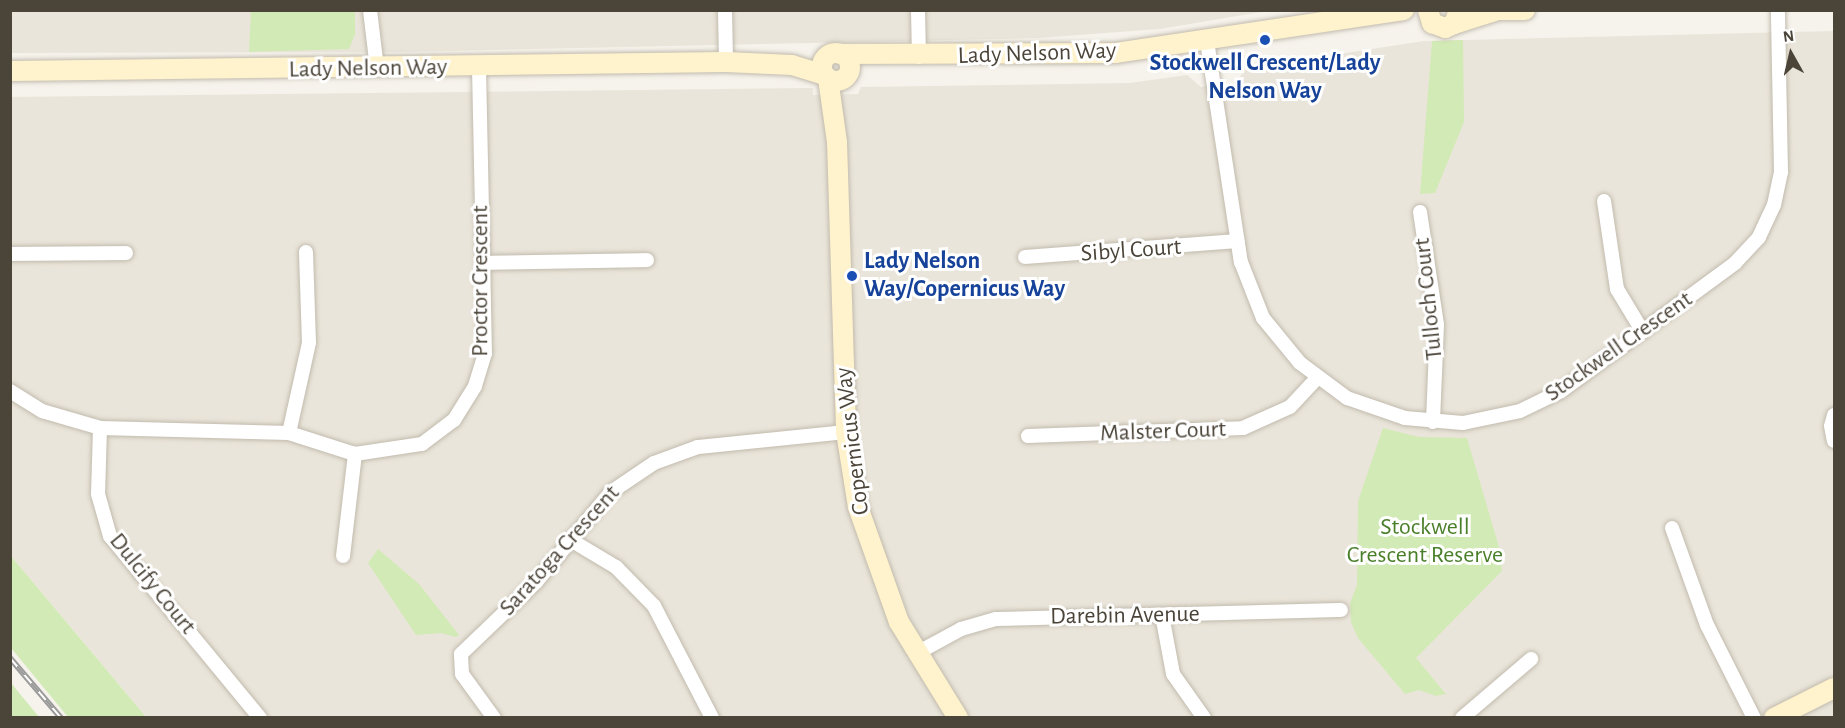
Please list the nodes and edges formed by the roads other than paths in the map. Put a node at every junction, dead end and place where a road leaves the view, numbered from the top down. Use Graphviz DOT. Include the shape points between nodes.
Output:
graph roads {
  1 [pos="370,10"];
  2 [pos="725,10"];
  3 [pos="918,10"];
  4 [pos="1490,10"];
  5 [pos="1525,10"];
  6 [pos="1778,10"];
  7 [pos="1495,11"];
  8 [pos="1397,12"];
  9 [pos="1444,18"];
  10 [pos="1208,40"];
  11 [pos="835,55"];
  12 [pos="898,57"];
  13 [pos="920,57"];
  14 [pos="726,62"];
  15 [pos="479,67"];
  16 [pos="372,69"];
  17 [pos="10,70"];
  18 [pos="837,76"];
  19 [pos="1604,201"];
  20 [pos="1420,212"];
  21 [pos="1237,241"];
  22 [pos="306,252"];
  23 [pos="10,254"];
  24 [pos="126,254"];
  25 [pos="1025,257"];
  26 [pos="647,260"];
  27 [pos="483,263"];
  28 [pos="1643,332"];
  29 [pos="1317,378"];
  30 [pos="10,392"];
  31 [pos="1834,415"];
  32 [pos="1433,422"];
  33 [pos="100,428"];
  34 [pos="846,432"];
  35 [pos="289,433"];
  36 [pos="1028,436"];
  37 [pos="1834,441"];
  38 [pos="355,454"];
  39 [pos="1672,528"];
  40 [pos="569,539"];
  41 [pos="343,556"];
  42 [pos="1341,611"];
  43 [pos="1162,615"];
  44 [pos="917,653"];
  45 [pos="1531,659"];
  46 [pos="1834,688"];
  47 [pos="260,717"];
  48 [pos="494,717"];
  49 [pos="712,717"];
  50 [pos="958,717"];
  51 [pos="1204,717"];
  52 [pos="1462,717"];
  53 [pos="1754,717"];
  54 [pos="1774,717"];
  1 -- 16 [label="street"];
  2 -- 14 [label="street"];
  3 -- 13 [label="street"];
  4 -- 7 [label="street, Lady Nelson Way"];
  5 -- 7 [label="street, Lady Nelson Way"];
  6 -- 28 [label="street, Stockwell Crescent" via="1782,154 1774,205 1759,237 1742,257"];
  7 -- 9 [label="street, Lady Nelson Way"];
  8 -- 9 [label="street, Lady Nelson Way"];
  8 -- 10 [label="street, Lady Nelson Way"];
  10 -- 13 [label="street, Lady Nelson Way" via="1090,55"];
  10 -- 21 [label="street, Stockwell Crescent"];
  11 -- 12 [label="street, Lady Nelson Way"];
  11 -- 14 [label="street, Lady Nelson Way"];
  11 -- 18 [label="street" via="850,63"];
  12 -- 13 [label="street, Lady Nelson Way"];
  12 -- 18 [label="street, Lady Nelson Way"];
  14 -- 15 [label="street, Lady Nelson Way"];
  14 -- 18 [label="street, Lady Nelson Way" via="792,65"];
  15 -- 16 [label="street, Lady Nelson Way"];
  15 -- 27 [label="street, Proctor Crescent"];
  16 -- 17 [label="street, Lady Nelson Way"];
  18 -- 34 [label="street, Copernicus Way"];
  19 -- 28 [label="street" via="1617,289"];
  20 -- 32 [label="street, Tulloch Court" via="1437,332"];
  21 -- 25 [label="street, Sibyl Court" via="1174,249"];
  21 -- 29 [label="street, Stockwell Crescent" via="1247,282 1263,318"];
  22 -- 35 [label="street" via="309,343"];
  23 -- 24 [label="street"];
  26 -- 27 [label="street"];
  27 -- 38 [label="street, Proctor Crescent" via="485,354 475,386 454,420 422,444"];
  28 -- 32 [label="street, Stockwell Crescent" via="1540,403 1484,421"];
  29 -- 32 [label="street, Stockwell Crescent" via="1373,409"];
  29 -- 36 [label="street, Malster Court" via="1290,406 1243,428"];
  30 -- 33 [label="street, Proctor Crescent" via="42,411"];
  31 -- 37 [label="street"];
  33 -- 35 [label="street, Proctor Crescent"];
  33 -- 47 [label="street, Dulcify Court" via="98,494 110,536"];
  34 -- 40 [label="street, Saratoga Crescent" via="725,442 677,454 611,492"];
  34 -- 44 [label="street, Copernicus Way" via="864,531 884,588"];
  35 -- 38 [label="street, Proctor Crescent"];
  38 -- 41 [label="street"];
  39 -- 53 [label="street" via="1707,625"];
  40 -- 48 [label="street, Saratoga Crescent" via="536,582 460,654 462,674"];
  40 -- 49 [label="street" via="616,567 654,606"];
  42 -- 43 [label="street, Darebin Avenue"];
  43 -- 44 [label="street, Darebin Avenue" via="996,619 961,629"];
  43 -- 51 [label="street" via="1173,674"];
  44 -- 50 [label="street, Copernicus Way"];
  45 -- 52 [label="street"];
  46 -- 54 [label="street"];
}
